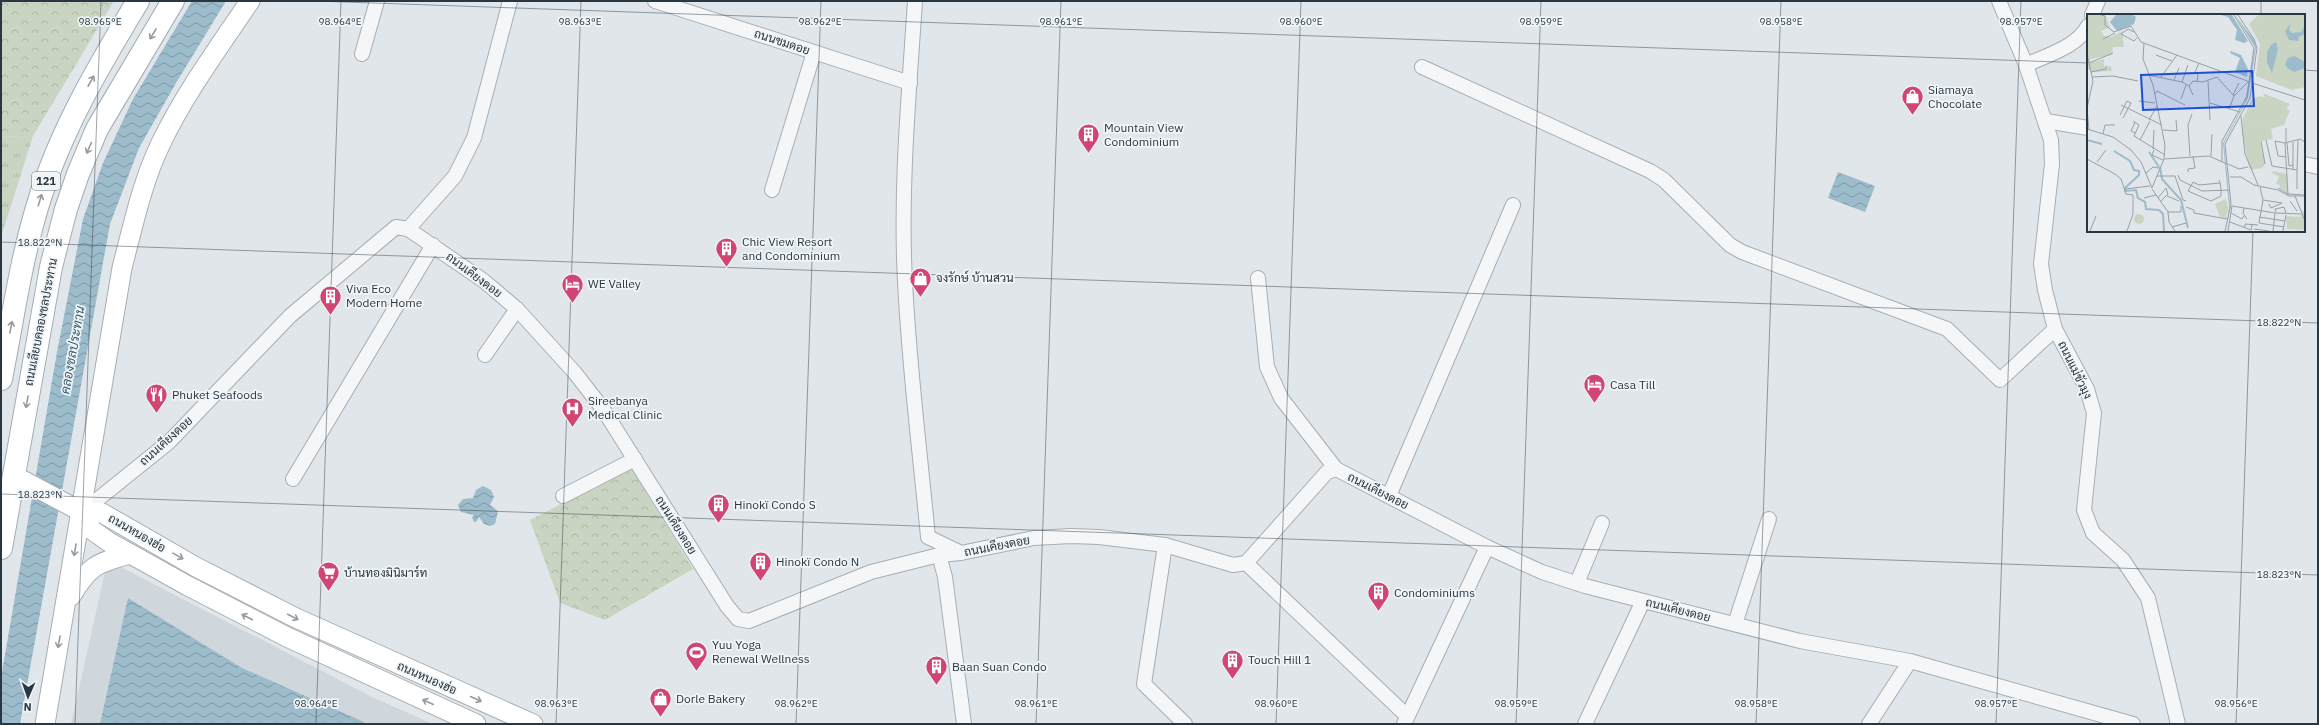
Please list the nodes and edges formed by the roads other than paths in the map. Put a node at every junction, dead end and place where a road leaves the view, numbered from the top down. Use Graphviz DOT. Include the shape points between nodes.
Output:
graph roads {
  1 [pos="138,1"];
  2 [pos="173,1"];
  3 [pos="250,1"];
  4 [pos="377,1"];
  5 [pos="510,1"];
  6 [pos="655,1"];
  7 [pos="915,1"];
  8 [pos="1999,1"];
  9 [pos="2098,1"];
  10 [pos="2092,14"];
  11 [pos="2087,28"];
  12 [pos="814,52"];
  13 [pos="362,54"];
  14 [pos="2026,65"];
  15 [pos="1422,67"];
  16 [pos="910,83"];
  17 [pos="2046,121"];
  18 [pos="2087,128"];
  19 [pos="2305,164"];
  20 [pos="2318,167"];
  21 [pos="772,190"];
  22 [pos="1513,205"];
  23 [pos="408,229"];
  24 [pos="433,245"];
  25 [pos="1258,278"];
  26 [pos="517,309"];
  27 [pos="2055,329"];
  28 [pos="485,355"];
  29 [pos="1,379"];
  30 [pos="635,459"];
  31 [pos="1336,470"];
  32 [pos="7,473"];
  33 [pos="293,479"];
  34 [pos="563,496"];
  35 [pos="1388,496"];
  36 [pos="82,512"];
  37 [pos="1769,519"];
  38 [pos="1602,523"];
  39 [pos="1165,545"];
  40 [pos="1487,547"];
  41 [pos="1,548"];
  42 [pos="961,553"];
  43 [pos="130,554"];
  44 [pos="939,555"];
  45 [pos="1246,563"];
  46 [pos="1577,583"];
  47 [pos="1643,601"];
  48 [pos="66,604"];
  49 [pos="1735,624"];
  50 [pos="1910,661"];
  51 [pos="1406,720"];
  52 [pos="45,724"];
  53 [pos="476,724"];
  54 [pos="533,724"];
  55 [pos="964,724"];
  56 [pos="1185,724"];
  57 [pos="1585,724"];
  58 [pos="1870,724"];
  59 [pos="2133,724"];
  60 [pos="2178,724"];
  29 -- 1 [label="main road, 121, one-way" via="26,246 42,191 57,151 89,84"];
  2 -- 32 [label="main road, ถนนเลียบคลองชลประทาน / 121, one-way" via="97,129 66,208"];
  3 -- 36 [label="street" via="174,117 160,145 138,207 122,268"];
  4 -- 13 [label="street"];
  5 -- 23 [label="street" via="474,138 455,176"];
  6 -- 12 [label="street, ถนนชมดอย"];
  7 -- 16 [label="street"];
  8 -- 14 [label="street, ถนนแม่ขัวมุง"];
  9 -- 10 [label="street"];
  11 -- 14 [label="street" via="2083,36 2075,42"];
  12 -- 16 [label="street, ถนนชมดอย"];
  12 -- 21 [label="street"];
  14 -- 17 [label="street, ถนนแม่ขัวมุง"];
  15 -- 27 [label="street" via="1650,171 1664,180 1730,245 1742,252 1947,329 2000,380"];
  16 -- 42 [label="street" via="904,208 905,281 928,537"];
  17 -- 18 [label="street"];
  17 -- 27 [label="street, ถนนแม่ขัวมุง" via="2051,140 2052,164 2041,264"];
  19 -- 20 [label="street"];
  22 -- 35 [label="street"];
  23 -- 24 [label="street, ถนนเคียงดอย"];
  23 -- 36 [label="street, ถนนเคียงดอย" via="396,227 290,316 169,442"];
  24 -- 26 [label="street, ถนนเคียงดอย" via="484,281"];
  24 -- 33 [label="street"];
  25 -- 31 [label="street" via="1267,367 1281,398"];
  26 -- 28 [label="street"];
  26 -- 30 [label="street, ถนนเคียงดอย" via="580,379"];
  27 -- 60 [label="street, ถนนแม่ขัวมุง" via="2087,389 2094,413 2084,510 2093,533 2123,560 2148,598"];
  30 -- 34 [label="street"];
  30 -- 44 [label="street, ถนนเคียงดอย" via="727,606 738,619 748,621 871,572"];
  31 -- 35 [label="street, ถนนเคียงดอย"];
  31 -- 45 [label="street, ถนนเคียงดอย" via="1327,472"];
  32 -- 36 [label="street"];
  32 -- 41 [label="main road, ถนนเลียบคลองชลประทาน / 121"];
  35 -- 40 [label="street, ถนนเคียงดอย"];
  36 -- 43 [label="street, ถนนหนองฮ่อ" via="92,530"];
  36 -- 48 [label="street, one-way"];
  36 -- 54 [label="street, ถนนหนองฮ่อ, one-way" via="102,513 296,618"];
  37 -- 49 [label="street"];
  38 -- 46 [label="street"];
  39 -- 42 [label="street, ถนนเคียงดอย" via="1071,536 1034,538"];
  39 -- 45 [label="street, ถนนเคียงดอย" via="1234,565"];
  39 -- 56 [label="street" via="1144,684"];
  40 -- 46 [label="street, ถนนเคียงดอย" via="1542,572"];
  40 -- 51 [label="street"];
  42 -- 44 [label="street, ถนนเคียงดอย"];
  43 -- 48 [label="street" via="96,564 83,576"];
  53 -- 43 [label="street, ถนนหนองฮ่อ, one-way" via="287,637"];
  44 -- 55 [label="street" via="945,577"];
  45 -- 51 [label="street"];
  46 -- 47 [label="street, ถนนเคียงดอย"];
  47 -- 49 [label="street, ถนนเคียงดอย"];
  47 -- 57 [label="street"];
  48 -- 52 [label="street, one-way"];
  49 -- 50 [label="street, ถนนเคียงดอย" via="1800,641"];
  50 -- 58 [label="street"];
  50 -- 59 [label="street, ถนนเคียงดอย"];
}
